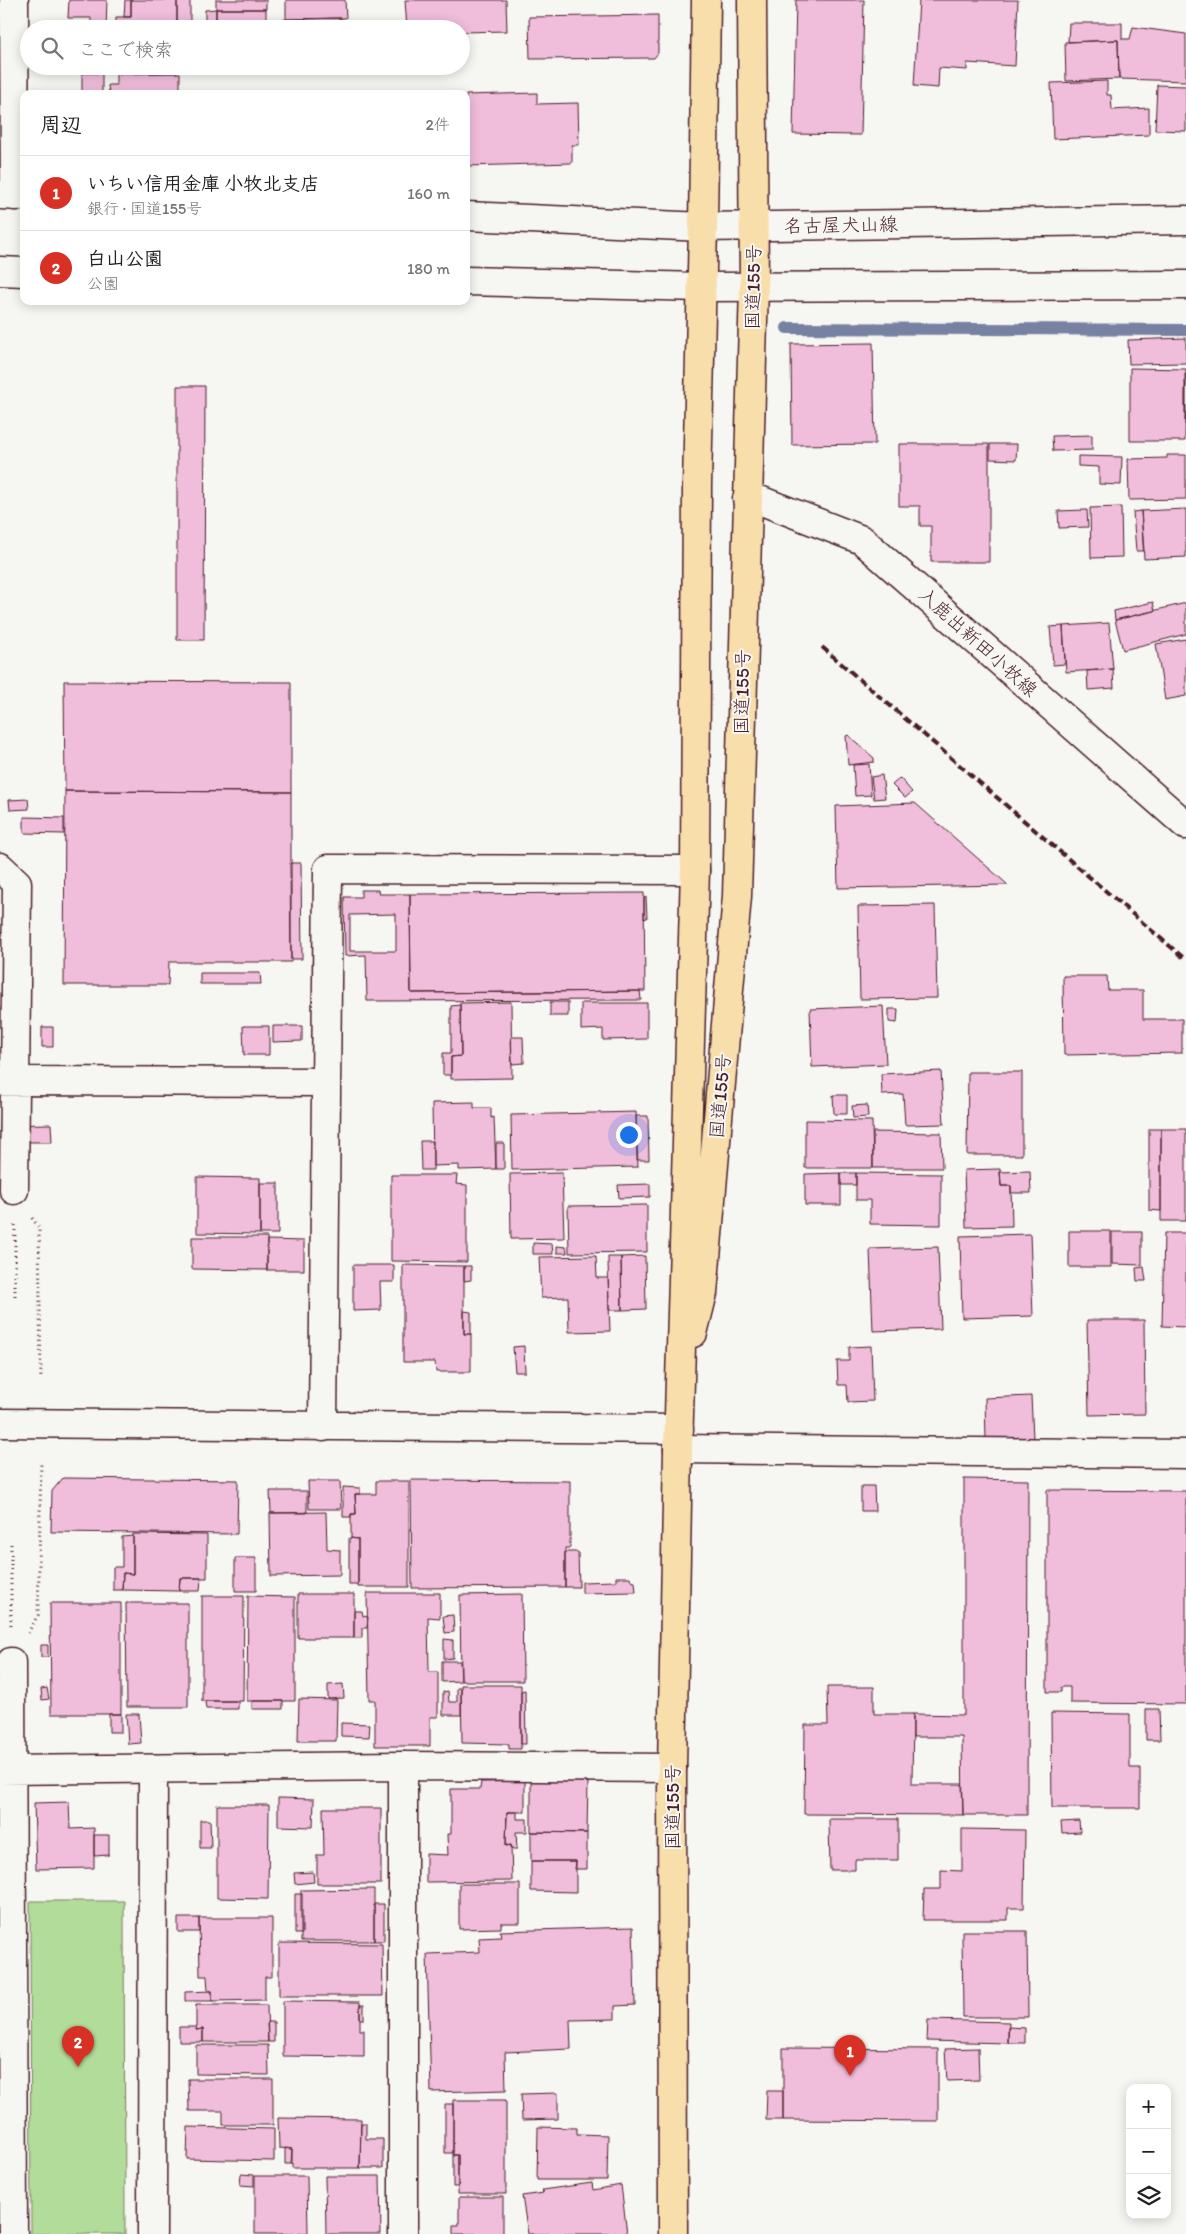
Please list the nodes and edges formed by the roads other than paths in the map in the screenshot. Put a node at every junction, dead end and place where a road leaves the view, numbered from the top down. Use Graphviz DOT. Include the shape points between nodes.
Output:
graph roads {
  1 [pos="14,0"];
  2 [pos="706,0"];
  3 [pos="752,0"];
  4 [pos="13,195"];
  5 [pos="470,216"];
  6 [pos="1186,220"];
  7 [pos="753,226"];
  8 [pos="703,227"];
  9 [pos="0,271"];
  10 [pos="20,272"];
  11 [pos="470,281"];
  12 [pos="1186,285"];
  13 [pos="702,286"];
  14 [pos="754,286"];
  15 [pos="747,500"];
  16 [pos="1186,825"];
  17 [pos="0,867"];
  18 [pos="695,870"];
  19 [pos="8,1081"];
  20 [pos="325,1082"];
  21 [pos="14,1190"];
  22 [pos="680,1379"];
  23 [pos="0,1423"];
  24 [pos="323,1427"];
  25 [pos="678,1439"];
  26 [pos="1186,1454"];
  27 [pos="11,1662"];
  28 [pos="403,1766"];
  29 [pos="153,1768"];
  30 [pos="672,1768"];
  31 [pos="6,1770"];
  32 [pos="12,2234"];
  33 [pos="152,2234"];
  34 [pos="403,2234"];
  35 [pos="673,2234"];
  1 -- 4 [label="street"];
  2 -- 8 [label="highway, 国道155号"];
  3 -- 7 [label="highway, 国道155号"];
  5 -- 8 [label="street, 名古屋犬山線"];
  6 -- 7 [label="street, 名古屋犬山線"];
  7 -- 8 [label="street, 名古屋犬山線"];
  7 -- 14 [label="highway, 国道155号"];
  8 -- 13 [label="highway, 国道155号"];
  9 -- 10 [label="street"];
  11 -- 13 [label="street"];
  12 -- 14 [label="street"];
  13 -- 14 [label="street"];
  13 -- 18 [label="highway, 国道155号"];
  14 -- 15 [label="highway, 国道155号"];
  15 -- 16 [label="street, 入鹿出新田小牧線" via="762,501 862,540"];
  15 -- 22 [label="highway, 国道155号" via="737,896 703,1293"];
  17 -- 19 [label="street" via="17,883"];
  18 -- 20 [label="street" via="328,868"];
  18 -- 22 [label="highway, 国道155号"];
  19 -- 20 [label="street"];
  19 -- 21 [label="street"];
  20 -- 24 [label="street"];
  22 -- 25 [label="highway, 国道155号"];
  23 -- 24 [label="street"];
  24 -- 25 [label="street"];
  25 -- 26 [label="street"];
  25 -- 30 [label="highway, 国道155号"];
  27 -- 31 [label="street"];
  28 -- 29 [label="street"];
  28 -- 30 [label="street"];
  28 -- 34 [label="street"];
  29 -- 31 [label="street"];
  29 -- 33 [label="street"];
  30 -- 35 [label="highway, 国道155号"];
  31 -- 32 [label="street"];
}
